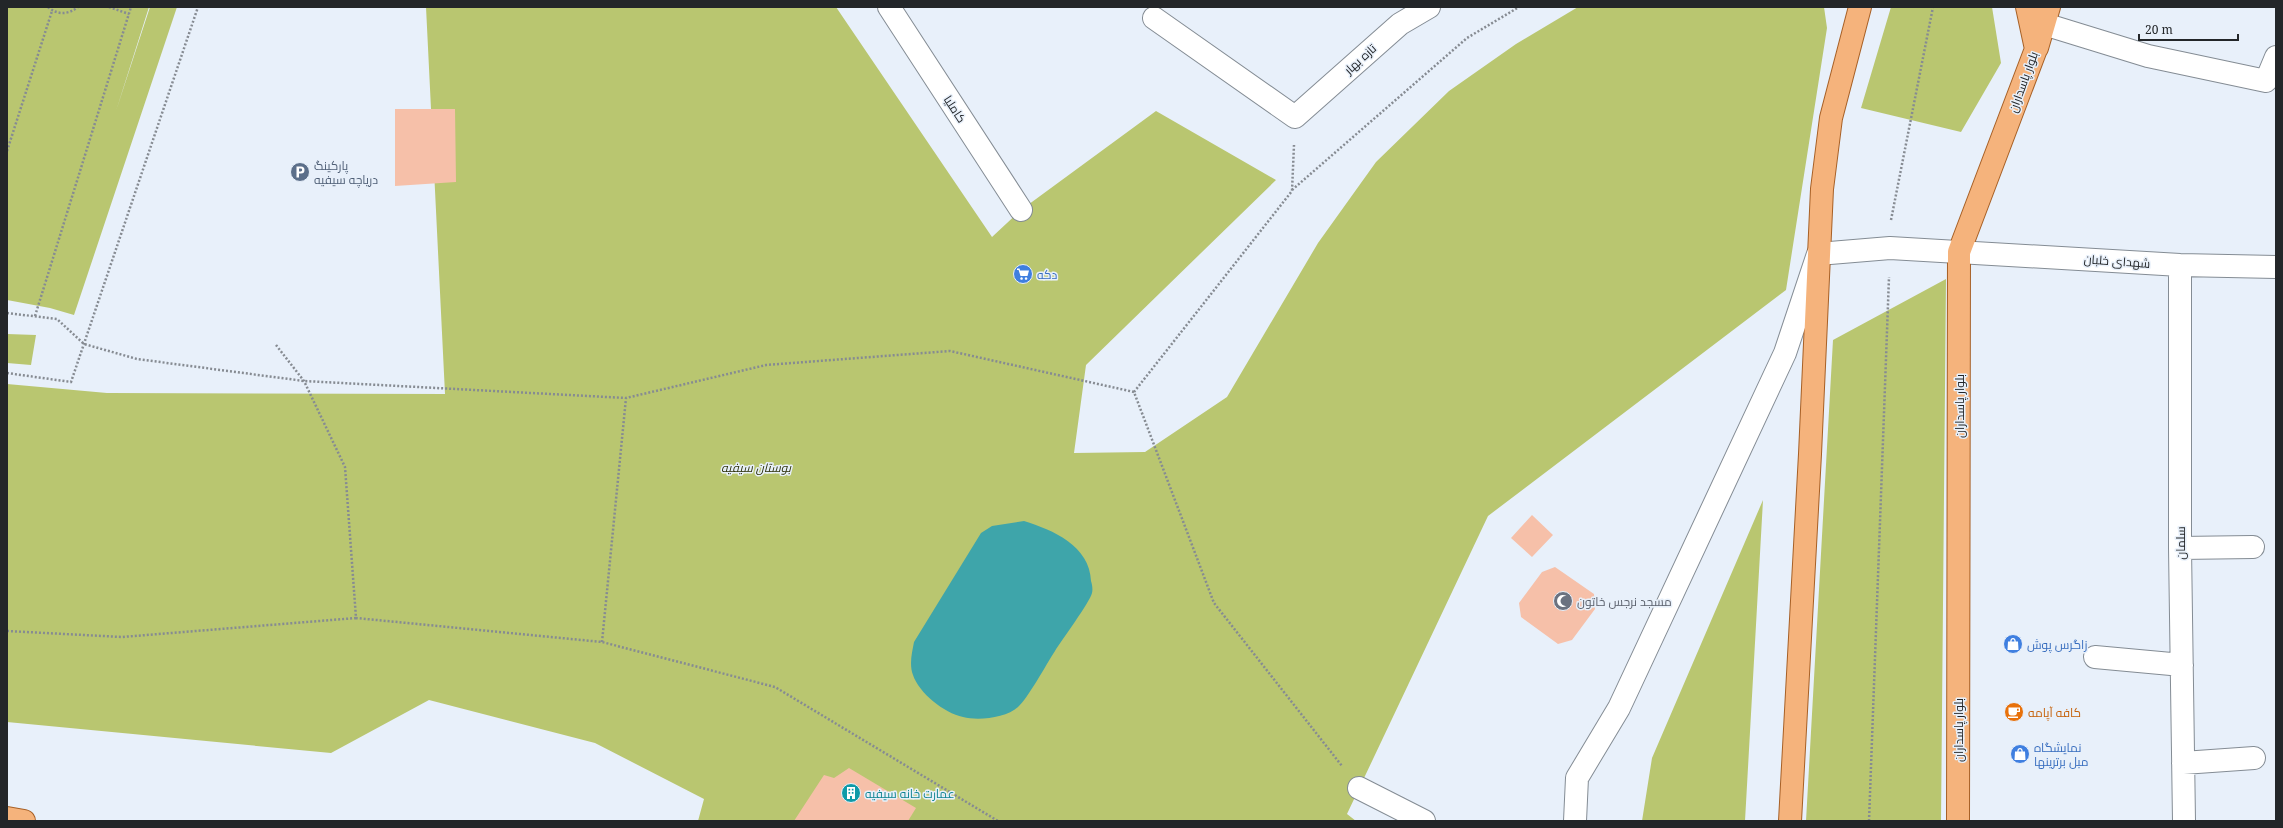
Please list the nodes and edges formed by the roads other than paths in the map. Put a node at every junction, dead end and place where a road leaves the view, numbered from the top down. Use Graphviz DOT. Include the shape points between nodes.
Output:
graph roads {
  1 [pos="889,7"];
  2 [pos="1429,7"];
  3 [pos="1860,7"];
  4 [pos="2027,7"];
  5 [pos="2047,16"];
  6 [pos="1154,18"];
  7 [pos="2036,49"];
  8 [pos="2276,57"];
  9 [pos="1021,210"];
  10 [pos="1959,252"];
  11 [pos="1818,254"];
  12 [pos="2180,265"];
  13 [pos="2276,267"];
  14 [pos="2253,547"];
  15 [pos="2180,548"];
  16 [pos="2095,657"];
  17 [pos="2182,665"];
  18 [pos="2254,758"];
  19 [pos="2183,763"];
  20 [pos="1359,788"];
  21 [pos="7,818"];
  22 [pos="24,821"];
  23 [pos="1424,821"];
  24 [pos="1575,821"];
  25 [pos="1790,821"];
  26 [pos="1958,821"];
  27 [pos="2184,821"];
  1 -- 9 [label="street, کاملیا"];
  2 -- 6 [label="street, تازه بهار" via="1400,24 1296,117"];
  3 -- 11 [label="main road" via="1831,118 1822,189"];
  4 -- 7 [label="main road, بلوار پاسداران"];
  5 -- 7 [label="main road"];
  5 -- 8 [label="street" via="2148,56 2266,81"];
  7 -- 10 [label="main road, بلوار پاسداران"];
  10 -- 11 [label="street, شهدای خلبان" via="1890,248"];
  10 -- 12 [label="street, شهدای خلبان"];
  10 -- 26 [label="main road, بلوار پاسداران"];
  11 -- 24 [label="street" via="1785,354 1619,708 1577,778"];
  11 -- 25 [label="main road"];
  12 -- 13 [label="street, شهدای خلبان"];
  12 -- 15 [label="street, سلمان"];
  14 -- 15 [label="street"];
  15 -- 17 [label="street, سلمان"];
  16 -- 17 [label="street"];
  17 -- 19 [label="street, سلمان"];
  18 -- 19 [label="street"];
  19 -- 27 [label="street, سلمان"];
  20 -- 23 [label="street"];
  21 -- 22 [label="main road"];
}
